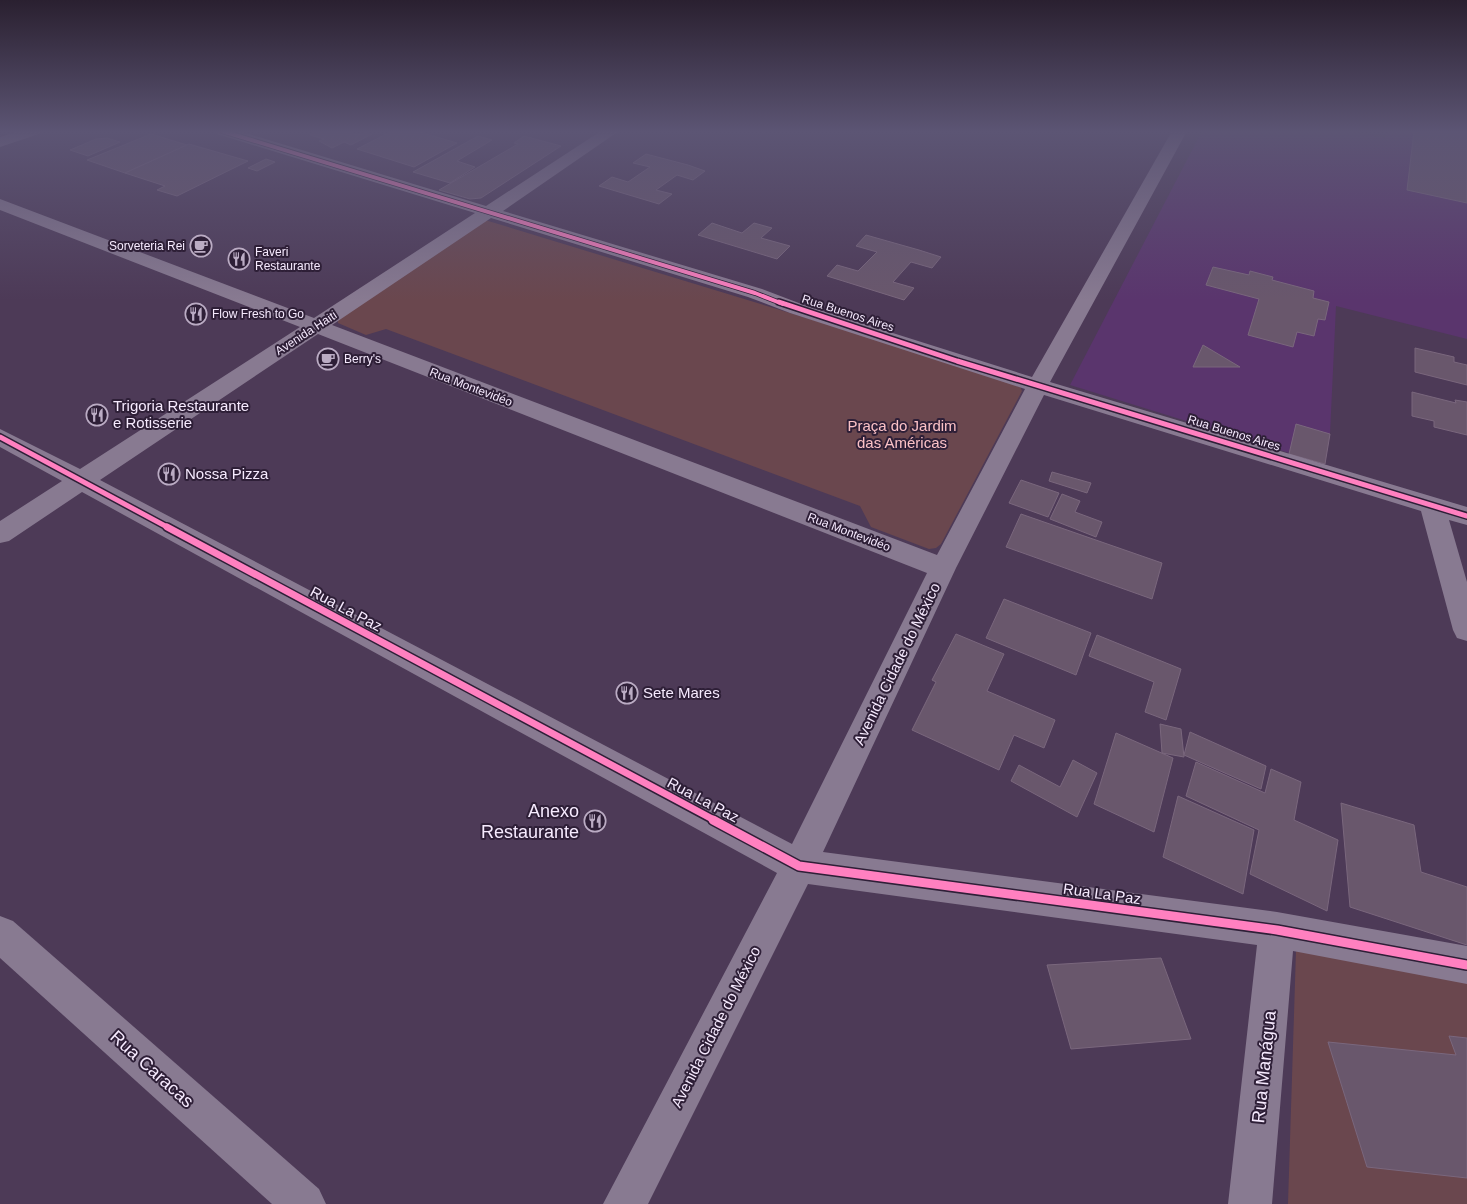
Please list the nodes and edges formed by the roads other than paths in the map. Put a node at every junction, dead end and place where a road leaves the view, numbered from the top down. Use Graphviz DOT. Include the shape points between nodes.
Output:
graph roads {
  1 [pos="405,187"];
  2 [pos="528,187"];
  3 [pos="1149,187"];
  4 [pos="0,204"];
  5 [pos="489,213"];
  6 [pos="316,327"];
  7 [pos="1038,386"];
  8 [pos="0,438"];
  9 [pos="80,481"];
  10 [pos="1432,505"];
  11 [pos="1467,516"];
  12 [pos="0,534"];
  13 [pos="943,568"];
  14 [pos="1467,630"];
  15 [pos="800,866"];
  16 [pos="1277,930"];
  17 [pos="0,934"];
  18 [pos="1467,964"];
  19 [pos="304,1204"];
  20 [pos="625,1204"];
  21 [pos="1250,1204"];
  1 -- 5 [label="street, Rua Buenos Aires"];
  2 -- 5 [label="street, Avenida Haiti"];
  3 -- 7 [label="street, Avenida Cidade do México"];
  4 -- 6 [label="street, Rua Montevidéo"];
  5 -- 6 [label="street, Avenida Haiti"];
  5 -- 7 [label="street, Rua Buenos Aires" via="755,293"];
  6 -- 9 [label="street, Avenida Haiti"];
  6 -- 13 [label="street, Rua Montevidéo"];
  7 -- 10 [label="street, Rua Buenos Aires"];
  7 -- 13 [label="street, Avenida Cidade do México"];
  8 -- 9 [label="street, Rua La Paz"];
  9 -- 12 [label="street, Avenida Haiti"];
  9 -- 15 [label="street, Rua La Paz"];
  10 -- 11 [label="street, Rua Buenos Aires"];
  10 -- 14 [label="street"];
  13 -- 15 [label="street, Avenida Cidade do México"];
  15 -- 16 [label="street, Rua La Paz"];
  15 -- 20 [label="street, Avenida Cidade do México"];
  16 -- 18 [label="street, Rua La Paz"];
  16 -- 21 [label="street, Rua Manágua"];
  17 -- 19 [label="street, Rua Caracas"];
}
